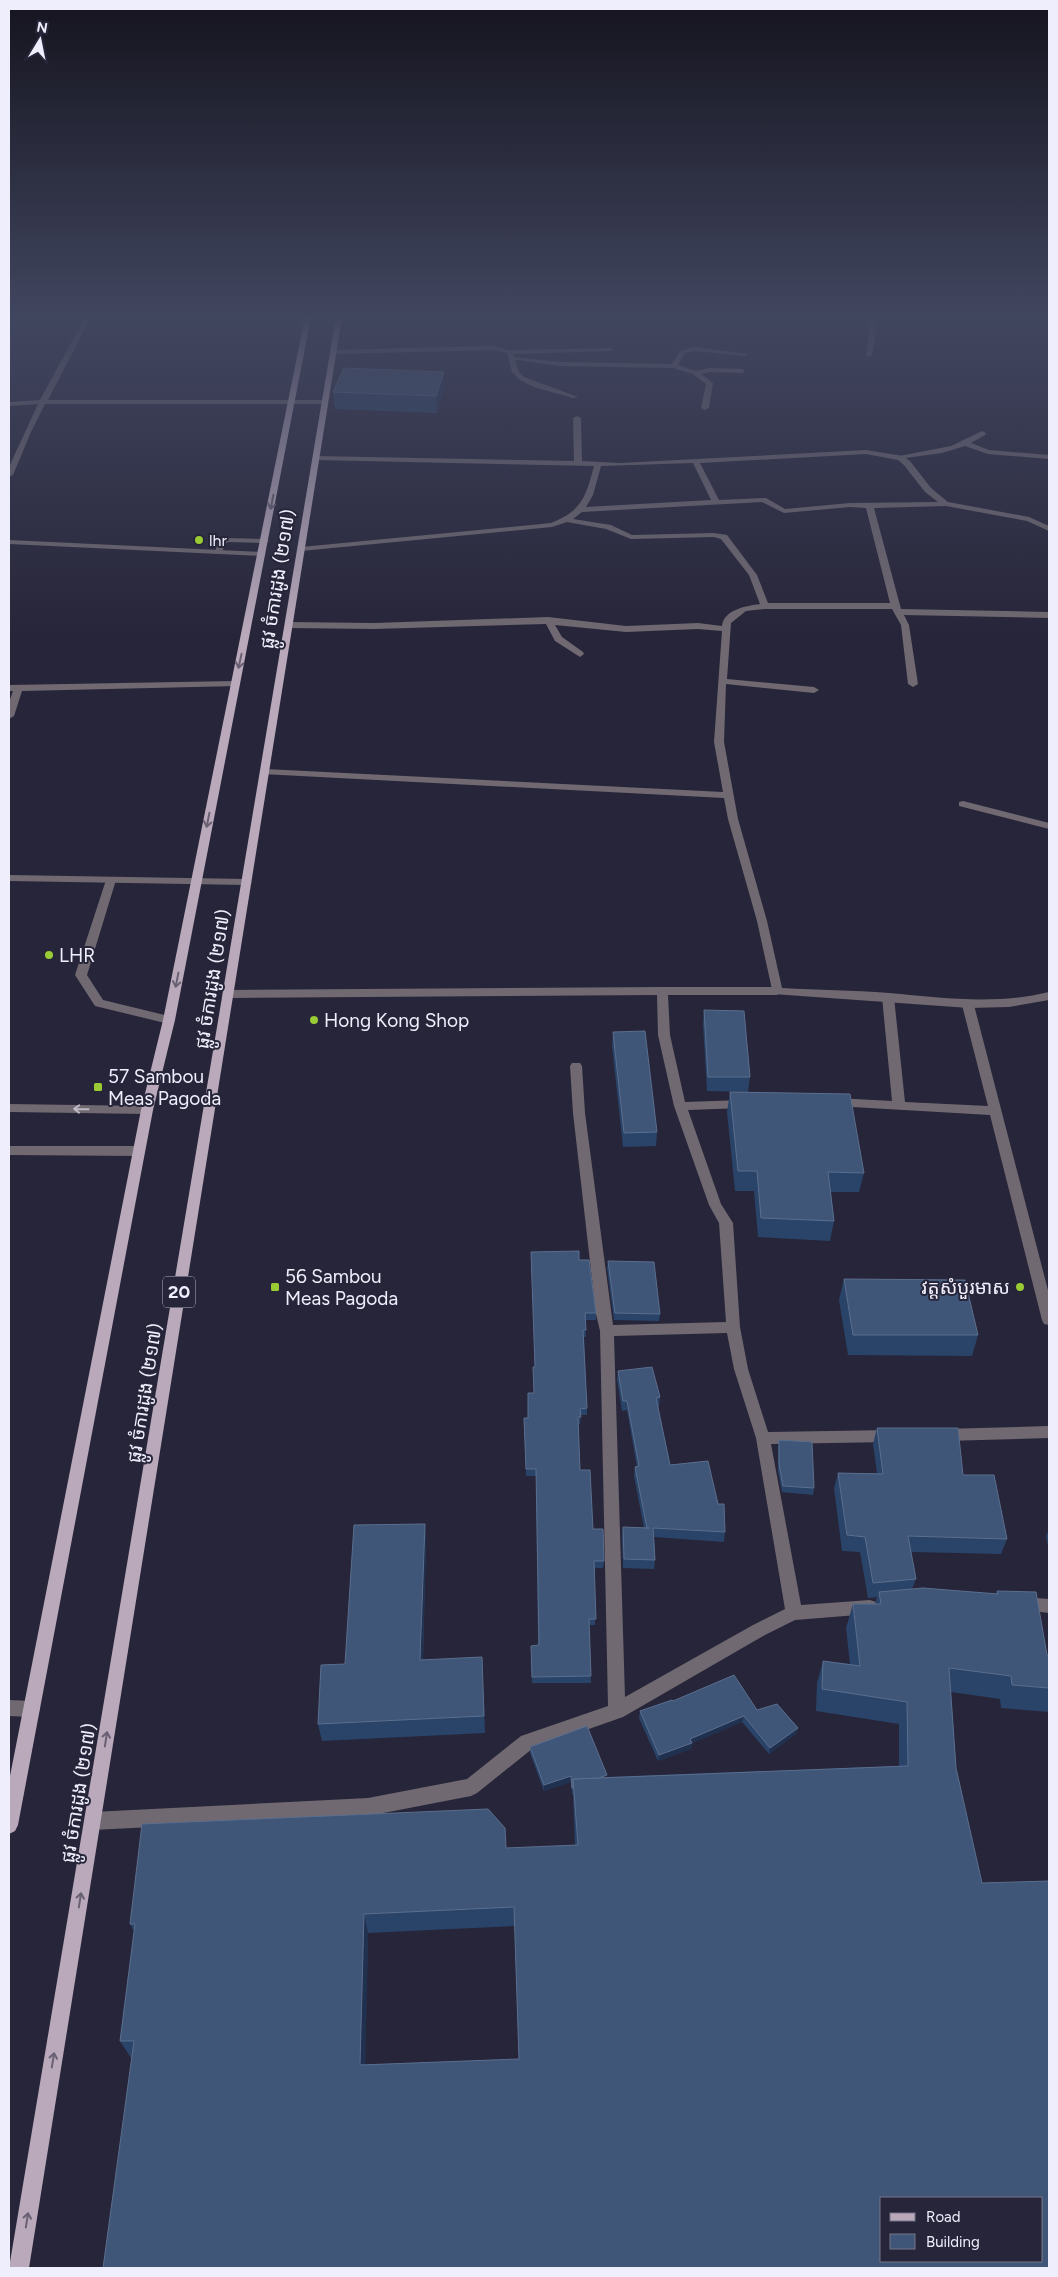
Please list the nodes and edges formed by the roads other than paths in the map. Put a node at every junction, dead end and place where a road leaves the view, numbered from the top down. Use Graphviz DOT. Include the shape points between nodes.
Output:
graph roads {
  1 [pos="33,423"];
  2 [pos="287,423"];
  3 [pos="322,423"];
  4 [pos="577,423"];
  5 [pos="982,433"];
  6 [pos="965,444"];
  7 [pos="1049,456"];
  8 [pos="898,457"];
  9 [pos="316,458"];
  10 [pos="696,462"];
  11 [pos="578,464"];
  12 [pos="598,464"];
  13 [pos="9,474"];
  14 [pos="716,502"];
  15 [pos="946,504"];
  16 [pos="872,506"];
  17 [pos="582,510"];
  18 [pos="568,520"];
  19 [pos="1049,529"];
  20 [pos="265,541"];
  21 [pos="9,542"];
  22 [pos="301,549"];
  23 [pos="218,552"];
  24 [pos="262,554"];
  25 [pos="765,606"];
  26 [pos="896,609"];
  27 [pos="1049,615"];
  28 [pos="548,620"];
  29 [pos="289,625"];
  30 [pos="726,629"];
  31 [pos="580,654"];
  32 [pos="722,681"];
  33 [pos="235,684"];
  34 [pos="913,684"];
  35 [pos="13,688"];
  36 [pos="814,690"];
  37 [pos="9,716"];
  38 [pos="265,772"];
  39 [pos="728,795"];
  40 [pos="963,804"];
  41 [pos="1049,826"];
  42 [pos="9,878"];
  43 [pos="110,880"];
  44 [pos="196,882"];
  45 [pos="247,882"];
  46 [pos="663,991"];
  47 [pos="777,992"];
  48 [pos="228,994"];
  49 [pos="1049,996"];
  50 [pos="888,997"];
  51 [pos="968,1005"];
  52 [pos="169,1020"];
  53 [pos="576,1066"];
  54 [pos="826,1101"];
  55 [pos="758,1103"];
  56 [pos="680,1106"];
  57 [pos="899,1106"];
  58 [pos="9,1108"];
  59 [pos="147,1110"];
  60 [pos="995,1111"];
  61 [pos="9,1150"];
  62 [pos="139,1151"];
  63 [pos="1049,1320"];
  64 [pos="733,1327"];
  65 [pos="608,1331"];
  66 [pos="1049,1432"];
  67 [pos="924,1435"];
  68 [pos="904,1436"];
  69 [pos="763,1438"];
  70 [pos="1006,1604"];
  71 [pos="887,1605"];
  72 [pos="1049,1606"];
  73 [pos="794,1613"];
  74 [pos="9,1708"];
  75 [pos="32,1709"];
  76 [pos="617,1711"];
  77 [pos="93,1820"];
  78 [pos="9,1825"];
  79 [pos="19,2268"];
  1 -- 13 [label="street"];
  2 -- 20 [label="main road, ផ្លូវ ចំការដូង (២១៧), one-way"];
  3 -- 9 [label="main road, ផ្លូវ ចំការដូង (២១៧) / 20"];
  4 -- 11 [label="street"];
  5 -- 6 [label="street"];
  6 -- 7 [label="street" via="988,452"];
  6 -- 8 [label="street"];
  8 -- 10 [label="street" via="844,452"];
  8 -- 15 [label="street" via="907,463 928,490"];
  9 -- 11 [label="street"];
  9 -- 22 [label="main road, ផ្លូវ ចំការដូង (២១៧) / 20"];
  10 -- 12 [label="street"];
  10 -- 14 [label="street"];
  11 -- 12 [label="street"];
  12 -- 17 [label="street"];
  14 -- 16 [label="street" via="766,500 779,509 789,511"];
  14 -- 17 [label="street"];
  15 -- 16 [label="street"];
  15 -- 19 [label="street" via="1029,519"];
  16 -- 26 [label="street" via="869,508"];
  17 -- 18 [label="street"];
  18 -- 22 [label="street" via="519,530"];
  18 -- 25 [label="street" via="608,528 631,537 724,537 753,575"];
  20 -- 23 [label="street" via="226,540 220,543"];
  20 -- 24 [label="main road, ផ្លូវ ចំការដូង (២១៧)"];
  21 -- 23 [label="street"];
  22 -- 29 [label="main road, ផ្លូវ ចំការដូង (២១៧) / 20"];
  23 -- 24 [label="street"];
  24 -- 33 [label="main road, ផ្លូវ ចំការដូង (២១៧), one-way"];
  25 -- 26 [label="street"];
  25 -- 30 [label="street" via="744,609 733,616"];
  26 -- 27 [label="street"];
  26 -- 34 [label="street" via="905,625"];
  28 -- 29 [label="street" via="374,626"];
  28 -- 30 [label="street" via="626,629 698,626"];
  28 -- 31 [label="street" via="558,639"];
  29 -- 38 [label="main road, ផ្លូវ ចំការដូង (២១៧) / 20"];
  30 -- 32 [label="street"];
  32 -- 36 [label="street"];
  32 -- 39 [label="street" via="719,742"];
  33 -- 35 [label="street"];
  33 -- 44 [label="main road, ផ្លូវ ចំការដូង (២១៧), one-way"];
  35 -- 37 [label="street"];
  38 -- 39 [label="street"];
  38 -- 45 [label="main road, ផ្លូវ ចំការដូង (២១៧) / 20"];
  39 -- 47 [label="street" via="762,921"];
  40 -- 41 [label="street"];
  42 -- 43 [label="street"];
  43 -- 44 [label="street"];
  43 -- 52 [label="street" via="81,975 99,1003"];
  44 -- 45 [label="street"];
  44 -- 52 [label="main road, ផ្លូវ ចំការដូង (២១៧), one-way"];
  45 -- 48 [label="main road, ផ្លូវ ចំការដូង (២១៧) / 20"];
  46 -- 47 [label="street"];
  46 -- 48 [label="street"];
  46 -- 56 [label="street" via="662,1032"];
  47 -- 50 [label="street"];
  77 -- 48 [label="main road, ផ្លូវ ចំការដូង (២១៧) / 20, one-way"];
  49 -- 51 [label="street" via="1030,1002"];
  50 -- 51 [label="street"];
  50 -- 57 [label="street"];
  51 -- 60 [label="street"];
  52 -- 59 [label="main road, ផ្លូវ ចំការដូង (២១៧)"];
  53 -- 65 [label="street" via="603,1314"];
  54 -- 57 [label="street"];
  55 -- 56 [label="street"];
  56 -- 64 [label="street" via="715,1205 726,1223"];
  57 -- 60 [label="street"];
  59 -- 58 [label="street, one-way"];
  59 -- 62 [label="main road, ផ្លូវ ចំការដូង (២១៧)"];
  60 -- 63 [label="street"];
  61 -- 62 [label="street"];
  62 -- 75 [label="main road, ផ្លូវ ចំការដូង (២១៧)"];
  64 -- 65 [label="street"];
  64 -- 69 [label="street" via="741,1369"];
  65 -- 76 [label="street"];
  66 -- 67 [label="street"];
  68 -- 69 [label="street"];
  69 -- 73 [label="street"];
  70 -- 72 [label="street"];
  71 -- 73 [label="street"];
  73 -- 76 [label="street"];
  74 -- 75 [label="street"];
  75 -- 78 [label="main road, ផ្លូវ ចំការដូង (២១៧)"];
  76 -- 77 [label="street" via="527,1742 471,1786 368,1808"];
  79 -- 77 [label="main road, ផ្លូវ ចំការដូង (២១៧) / 20, one-way"];
}
